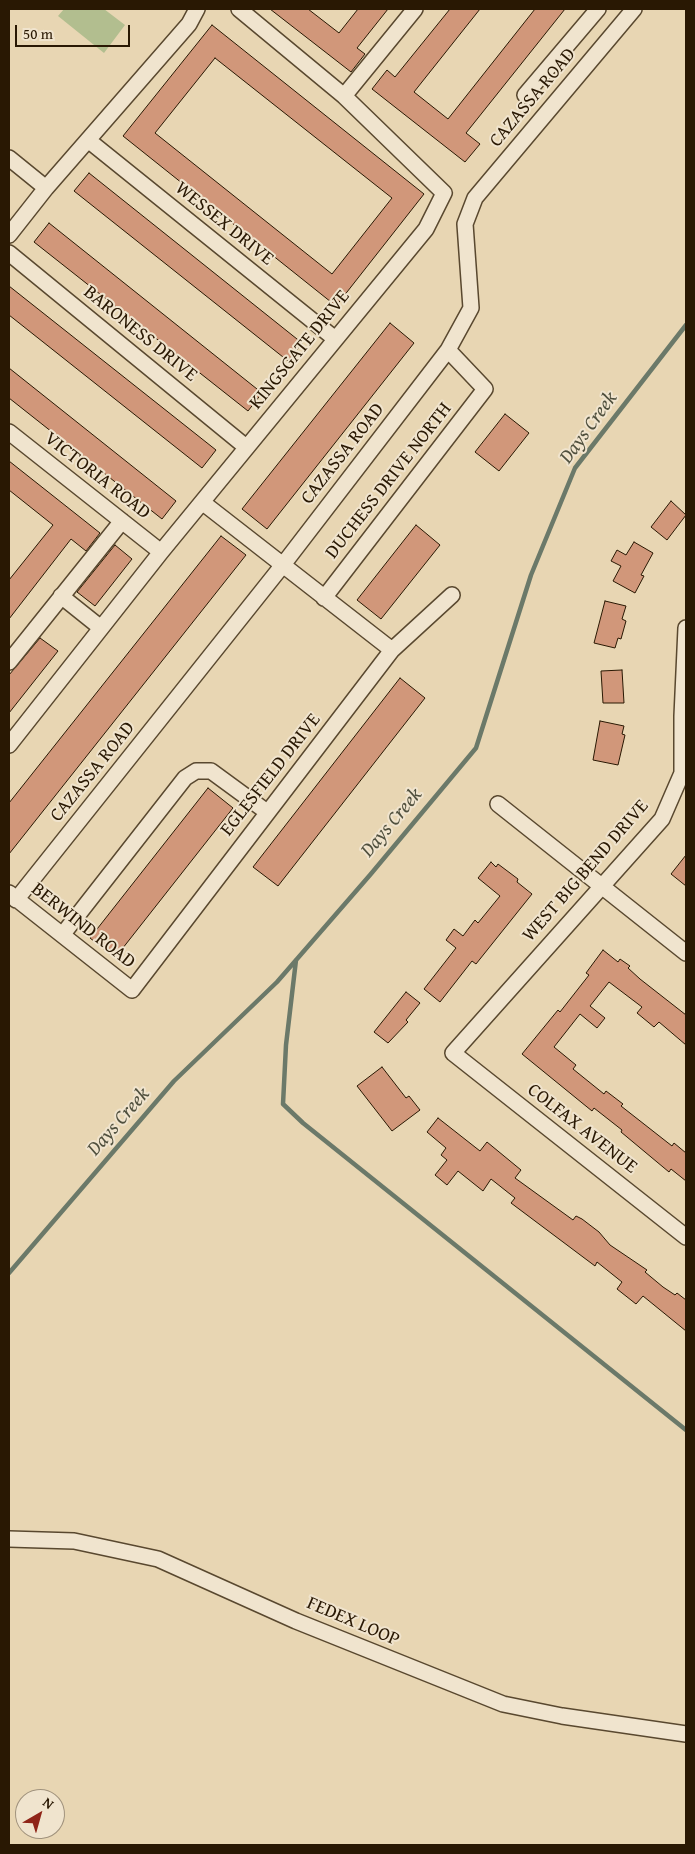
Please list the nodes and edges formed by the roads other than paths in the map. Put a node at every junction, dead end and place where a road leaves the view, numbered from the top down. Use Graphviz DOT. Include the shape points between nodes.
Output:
graph roads {
  1 [pos="197,9"];
  2 [pos="239,9"];
  3 [pos="415,9"];
  4 [pos="598,9"];
  5 [pos="634,9"];
  6 [pos="344,96"];
  7 [pos="526,96"];
  8 [pos="88,140"];
  9 [pos="9,158"];
  10 [pos="46,188"];
  11 [pos="9,236"];
  12 [pos="9,253"];
  13 [pos="334,338"];
  14 [pos="448,350"];
  15 [pos="10,434"];
  16 [pos="246,447"];
  17 [pos="202,502"];
  18 [pos="122,521"];
  19 [pos="161,552"];
  20 [pos="282,566"];
  21 [pos="452,595"];
  22 [pos="61,596"];
  23 [pos="324,598"];
  24 [pos="101,628"];
  25 [pos="686,628"];
  26 [pos="392,650"];
  27 [pos="9,662"];
  28 [pos="684,717"];
  29 [pos="9,745"];
  30 [pos="498,804"];
  31 [pos="267,812"];
  32 [pos="601,886"];
  33 [pos="12,896"];
  34 [pos="63,934"];
  35 [pos="686,953"];
  36 [pos="132,990"];
  37 [pos="453,1053"];
  38 [pos="686,1237"];
  39 [pos="9,1538"];
  40 [pos="686,1734"];
  1 -- 8 [label="street" via="189,24"];
  2 -- 6 [label="street, KINGSGATE DRIVE"];
  3 -- 6 [label="street"];
  4 -- 7 [label="street"];
  5 -- 14 [label="street, CAZASSA ROAD" via="475,198 465,224 471,308"];
  6 -- 13 [label="street, KINGSGATE DRIVE" via="444,193 426,229"];
  8 -- 10 [label="street"];
  8 -- 13 [label="street, WESSEX DRIVE"];
  9 -- 10 [label="street"];
  10 -- 11 [label="street"];
  12 -- 16 [label="street, BARONESS DRIVE"];
  13 -- 16 [label="street, KINGSGATE DRIVE"];
  14 -- 20 [label="street, CAZASSA ROAD"];
  14 -- 23 [label="street, DUCHESS DRIVE NORTH" via="486,388"];
  15 -- 18 [label="street, VICTORIA ROAD"];
  16 -- 17 [label="street, KINGSGATE DRIVE"];
  17 -- 19 [label="street, KINGSGATE DRIVE"];
  17 -- 20 [label="street"];
  18 -- 19 [label="street, VICTORIA ROAD"];
  18 -- 22 [label="street"];
  19 -- 24 [label="street, KINGSGATE DRIVE"];
  20 -- 23 [label="street"];
  20 -- 33 [label="street, CAZASSA ROAD"];
  21 -- 26 [label="street, EGLESFIELD DRIVE"];
  22 -- 24 [label="street"];
  22 -- 27 [label="street"];
  23 -- 26 [label="street"];
  24 -- 29 [label="street, KINGSGATE DRIVE"];
  25 -- 28 [label="street, WEST BIG BEND DRIVE"];
  26 -- 31 [label="street, EGLESFIELD DRIVE"];
  28 -- 32 [label="street, WEST BIG BEND DRIVE" via="682,773 662,819"];
  30 -- 32 [label="street"];
  31 -- 34 [label="street" via="211,771 196,771 185,778"];
  31 -- 36 [label="street, EGLESFIELD DRIVE"];
  32 -- 35 [label="street"];
  32 -- 37 [label="street, WEST BIG BEND DRIVE"];
  33 -- 34 [label="street, BERWIND ROAD"];
  34 -- 36 [label="street, BERWIND ROAD"];
  37 -- 38 [label="street, COLFAX AVENUE"];
  39 -- 40 [label="street, FEDEX LOOP" via="74,1541 158,1559 296,1620 503,1704"];
}
